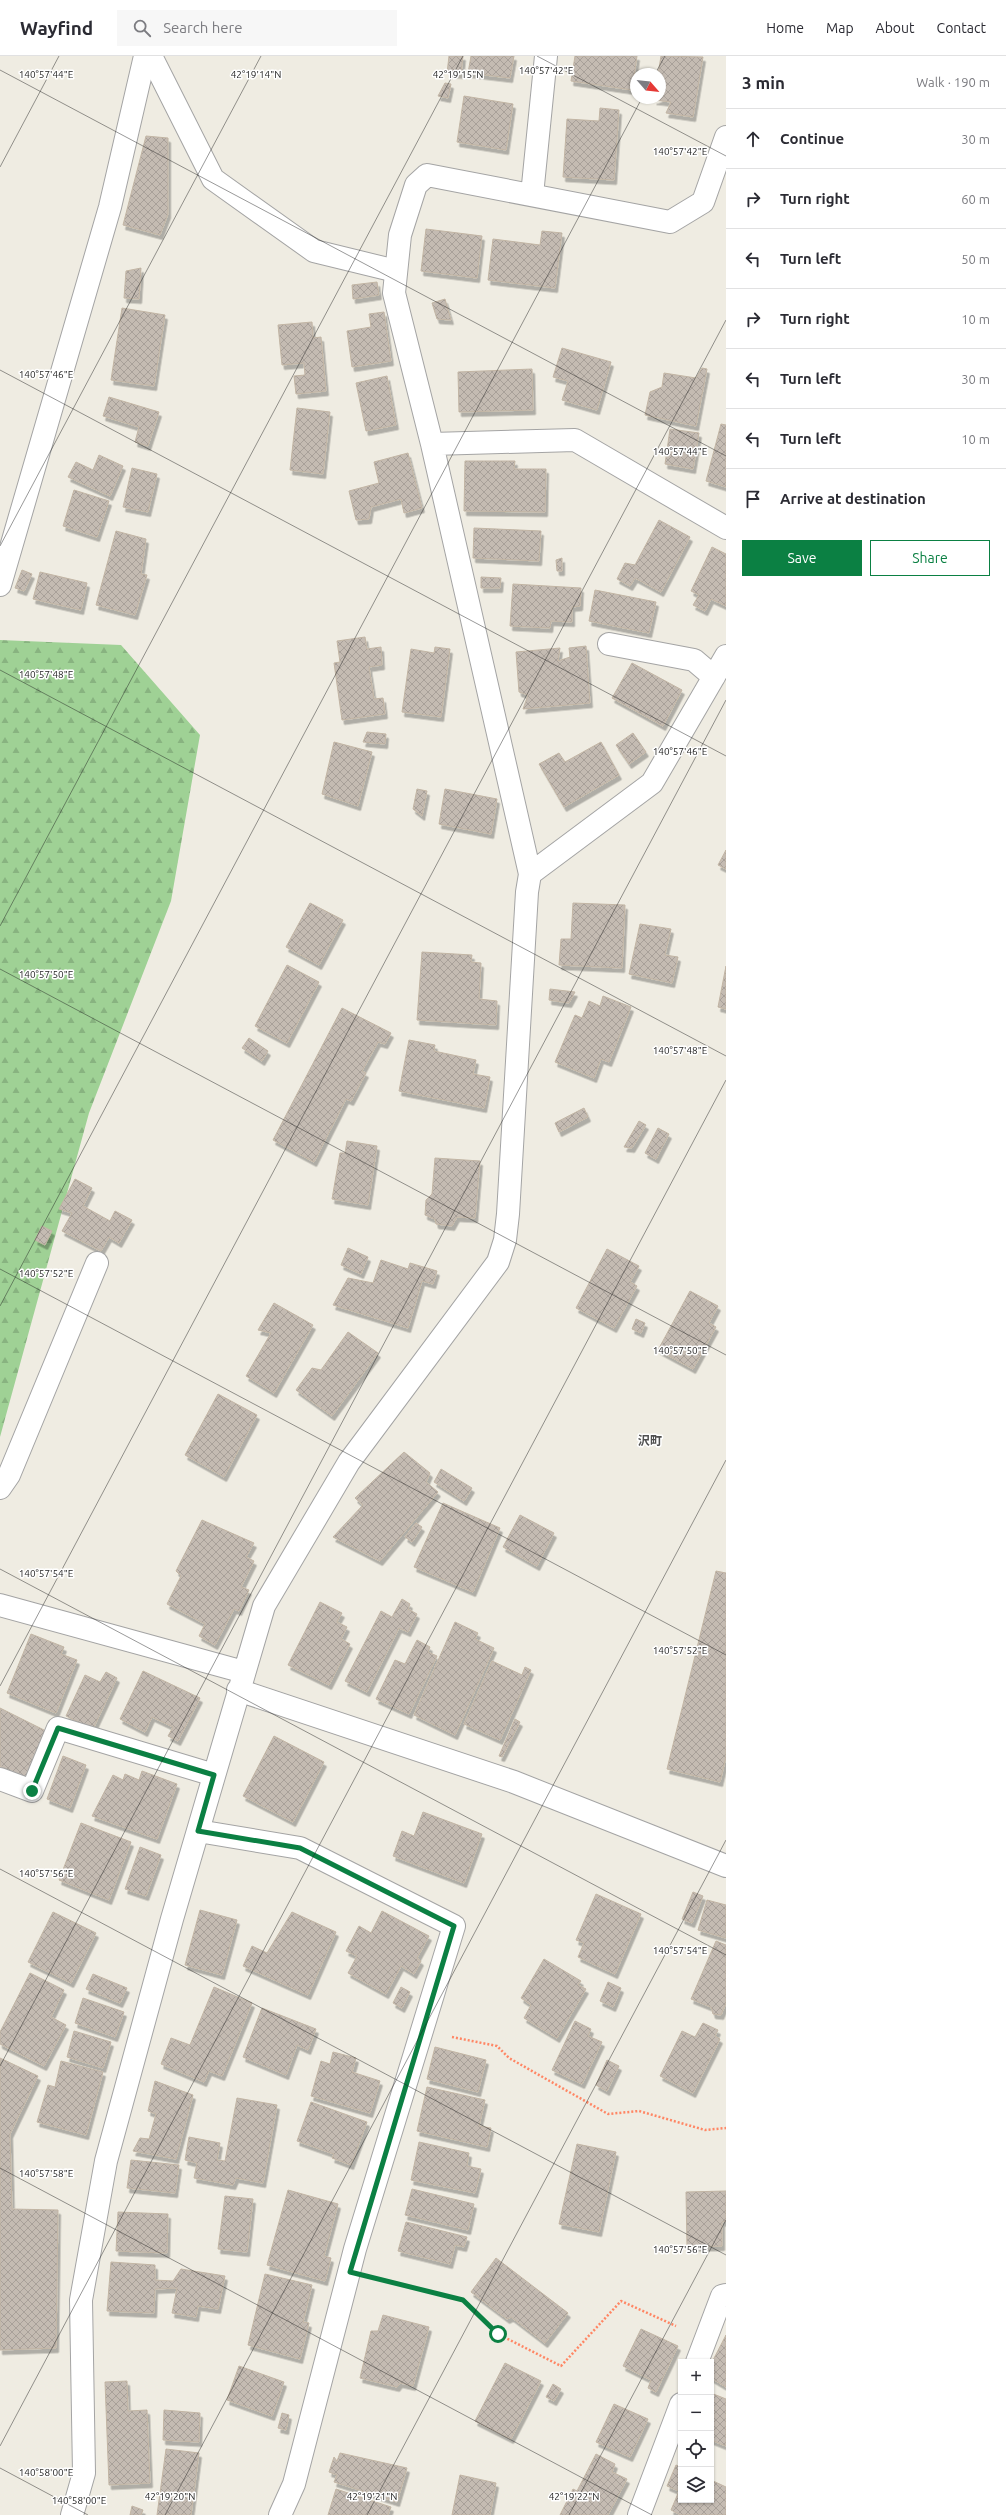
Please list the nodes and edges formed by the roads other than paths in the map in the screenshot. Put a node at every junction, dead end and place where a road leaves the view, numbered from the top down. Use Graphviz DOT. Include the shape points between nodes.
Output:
graph roads {
  1 [pos="145,56"];
  2 [pos="151,56"];
  3 [pos="546,56"];
  4 [pos="726,137"];
  5 [pos="532,195"];
  6 [pos="396,271"];
  7 [pos="432,444"];
  8 [pos="726,528"];
  9 [pos="0,585"];
  10 [pos="609,644"];
  11 [pos="726,656"];
  12 [pos="714,677"];
  13 [pos="530,874"];
  14 [pos="97,1263"];
  15 [pos="0,1488"];
  16 [pos="0,1605"];
  17 [pos="241,1681"];
  18 [pos="214,1775"];
  19 [pos="0,1779"];
  20 [pos="198,1831"];
  21 [pos="726,1866"];
  22 [pos="726,2295"];
  23 [pos="698,2359"];
  24 [pos="678,2412"];
  25 [pos="72,2515"];
  26 [pos="280,2515"];
  27 [pos="639,2515"];
  1 -- 9 [label="street" via="110,207"];
  2 -- 6 [label="street" via="213,179 314,251"];
  3 -- 5 [label="street"];
  4 -- 5 [label="street" via="703,202 670,222"];
  5 -- 6 [label="street" via="427,175 416,185 400,235"];
  6 -- 7 [label="street" via="394,293"];
  7 -- 8 [label="street" via="575,440"];
  7 -- 13 [label="street"];
  10 -- 12 [label="street" via="694,660"];
  11 -- 12 [label="street"];
  12 -- 13 [label="street" via="652,783"];
  13 -- 17 [label="street" via="508,1214 498,1262 350,1462 264,1606"];
  14 -- 15 [label="street" via="9,1475"];
  16 -- 17 [label="street"];
  17 -- 18 [label="street"];
  17 -- 21 [label="street" via="514,1782"];
  18 -- 19 [label="street" via="58,1728 32,1791"];
  18 -- 20 [label="street"];
  20 -- 25 [label="street" via="106,2161 81,2300 84,2473"];
  20 -- 26 [label="street" via="300,1848 454,1926 350,2272 294,2484"];
  22 -- 23 [label="street" via="722,2296"];
  24 -- 27 [label="street"];
}
